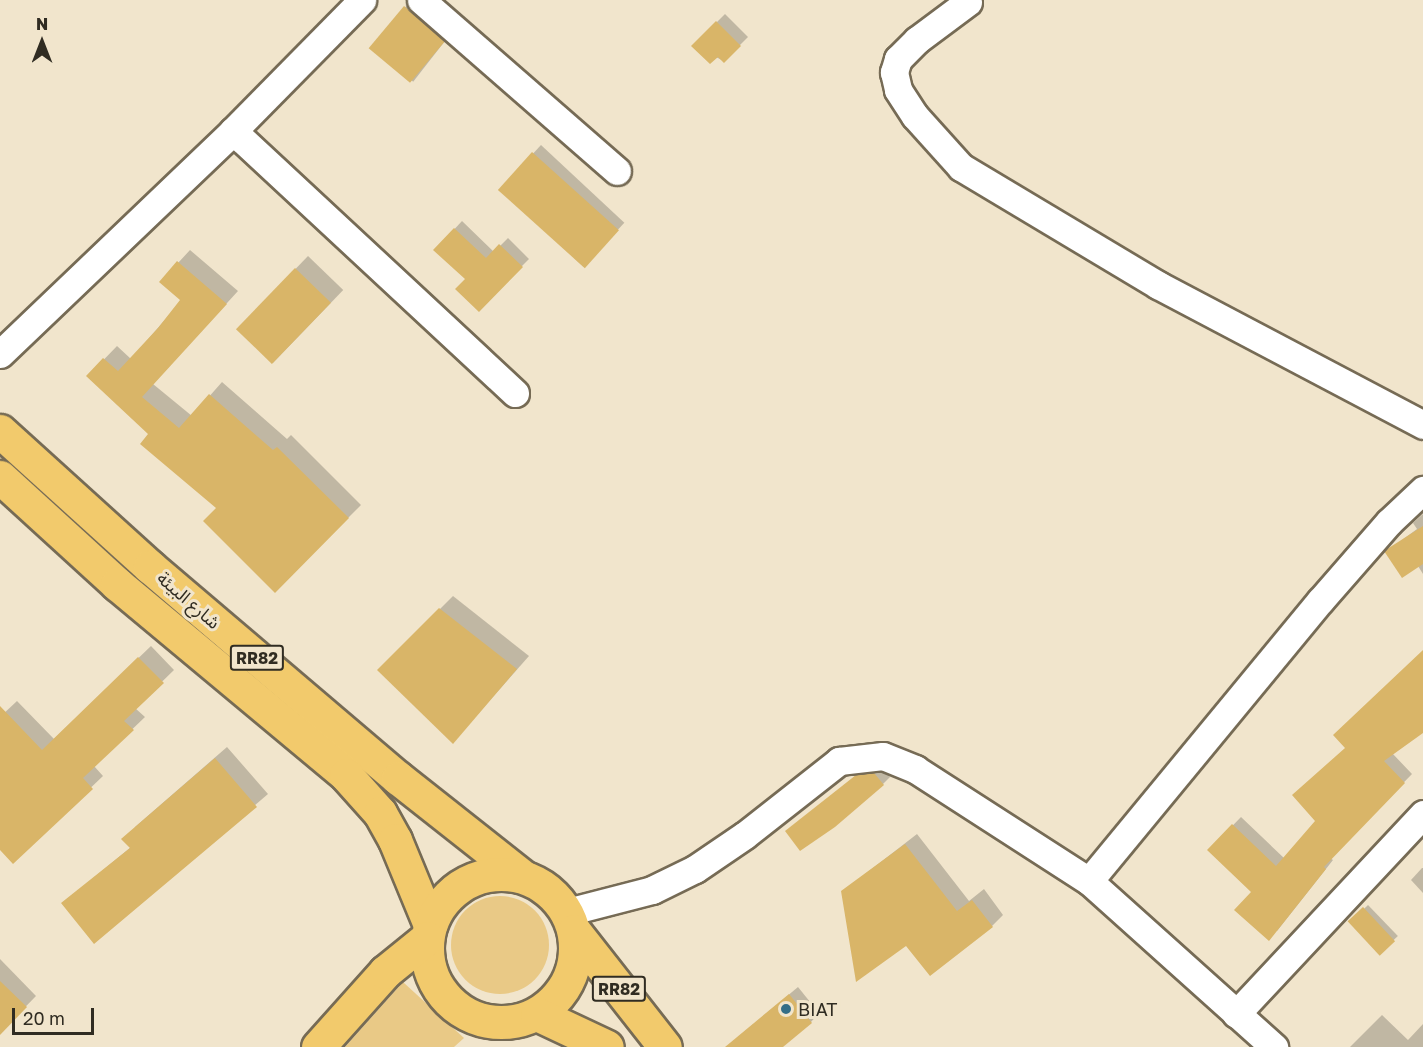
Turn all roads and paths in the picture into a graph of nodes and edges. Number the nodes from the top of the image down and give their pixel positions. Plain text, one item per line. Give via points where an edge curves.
1 (362, 0) edge
2 (422, 0) edge
3 (969, 1) edge
4 (233, 131) junction
5 (617, 171) dead end
6 (0, 354) edge
7 (515, 393) dead end
8 (1423, 425) edge
9 (0, 431) edge
10 (0, 477) edge
11 (1423, 490) edge
12 (1423, 814) edge
13 (522, 876) junction
14 (1089, 881) junction
15 (571, 921) junction
16 (428, 931) junction
17 (1236, 1014) junction
18 (526, 1017) junction
19 (318, 1047) edge
20 (483, 1047) edge
21 (607, 1047) edge
22 (665, 1047) edge
23 (1274, 1047) edge

1 - 4 street
2 - 5 street
3 - 8 street via 917,40 898,59 894,72 898,90 915,116 961,167 1158,285
4 - 6 street
4 - 7 street
9 - 13 highway, شارع البيئة / RR82 via 380,763
10 - 16 highway, شارع البيئة / RR82 via 117,584 346,775 380,813 396,840
11 - 14 street via 1389,522 1328,592
12 - 17 street
13 - 15 highway, RR82 via 540,884
13 - 16 highway, RR82 via 499,873 466,882 440,904
14 - 15 street via 915,769 883,756 860,756 839,761 695,869
14 - 17 street
15 - 18 highway, RR82 via 573,969 565,987
15 - 22 highway, RR82
16 - 18 highway, RR82 via 432,978 457,1009 475,1018
16 - 19 highway
17 - 23 street
18 - 20 highway
18 - 21 highway, RR82

